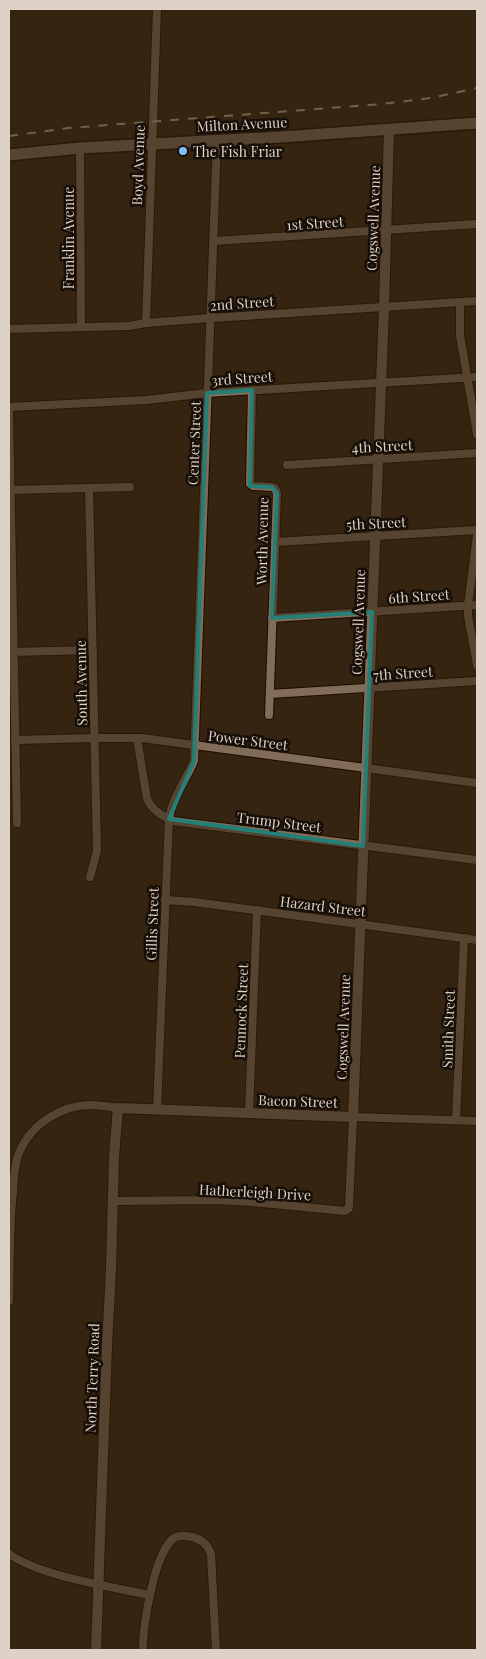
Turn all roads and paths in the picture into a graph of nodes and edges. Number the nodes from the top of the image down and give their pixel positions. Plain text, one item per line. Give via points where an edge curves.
1 (157, 9) edge
2 (477, 123) edge
3 (389, 129) junction
4 (217, 140) junction
5 (152, 144) junction
6 (80, 148) junction
7 (9, 155) edge
8 (477, 224) edge
9 (386, 231) junction
10 (214, 241) junction
11 (477, 301) edge
12 (460, 302) junction
13 (384, 307) junction
14 (211, 318) junction
15 (146, 323) junction
16 (81, 327) junction
17 (9, 329) edge
18 (477, 377) edge
19 (468, 378) junction
20 (381, 382) junction
21 (252, 390) junction
22 (208, 392) junction
23 (9, 409) edge
24 (477, 434) edge
25 (477, 452) edge
26 (378, 458) junction
27 (287, 465) dead end
28 (130, 487) dead end
29 (89, 488) junction
30 (11, 490) junction
31 (477, 530) edge
32 (477, 535) edge
33 (375, 536) junction
34 (276, 542) junction
35 (468, 605) junction
36 (477, 605) edge
37 (372, 612) junction
38 (272, 618) junction
39 (93, 650) junction
40 (11, 652) edge
41 (477, 665) edge
42 (477, 681) edge
43 (369, 688) junction
44 (270, 694) junction
45 (269, 715) dead end
46 (95, 738) junction
47 (137, 738) junction
48 (15, 740) junction
49 (194, 746) junction
50 (366, 769) junction
51 (477, 783) edge
52 (168, 819) junction
53 (17, 822) dead end
54 (363, 846) junction
55 (477, 860) edge
56 (90, 878) dead end
57 (165, 900) junction
58 (256, 910) junction
59 (361, 924) junction
60 (464, 938) junction
61 (477, 940) edge
62 (118, 1108) junction
63 (157, 1109) junction
64 (250, 1112) junction
65 (353, 1117) junction
66 (456, 1120) junction
67 (477, 1121) edge
68 (113, 1201) junction
69 (9, 1301) edge
70 (9, 1554) edge
71 (98, 1584) junction
72 (149, 1595) junction
73 (96, 1650) edge
74 (143, 1650) edge
75 (216, 1650) edge

1 - 5 street, Boyd Avenue
2 - 3 main road, Milton Avenue
3 - 4 main road, Milton Avenue
3 - 9 street, Cogswell Avenue
4 - 5 main road, Milton Avenue
4 - 10 street, Center Street
5 - 6 main road, Milton Avenue
5 - 15 street, Boyd Avenue
6 - 7 main road, Milton Avenue
6 - 16 street, Franklin Avenue
8 - 9 street, 1st Street
9 - 10 street, 1st Street
9 - 13 street, Cogswell Avenue
10 - 14 street, Center Street
11 - 12 street, 2nd Street
12 - 13 street, 2nd Street
12 - 19 street via 460,335
13 - 14 street, 2nd Street
13 - 20 street, Cogswell Avenue
14 - 15 street, 2nd Street
14 - 22 street, Center Street
15 - 16 street, 2nd Street
16 - 17 street, 2nd Street
18 - 19 street, 3rd Street
19 - 20 street, 3rd Street
19 - 24 street
20 - 21 street, 3rd Street
20 - 26 street, Cogswell Avenue
21 - 22 street, 3rd Street
21 - 34 street, Worth Avenue via 250,484 275,488
22 - 23 street, 3rd Street via 147,400
22 - 49 street, Center Street
23 - 30 street
25 - 26 street, 4th Street
26 - 27 street, 4th Street
26 - 33 street, Cogswell Avenue
28 - 29 street
29 - 30 street
29 - 39 street, South Avenue
30 - 40 street
31 - 33 street, 5th Street
32 - 35 street
33 - 34 street, 5th Street
33 - 37 street, Cogswell Avenue
34 - 38 street, Worth Avenue
35 - 36 street, 6th Street
35 - 37 street, 6th Street
35 - 41 street
37 - 38 street, 6th Street
37 - 43 street, Cogswell Avenue
38 - 44 street, Worth Avenue
39 - 40 street
39 - 46 street, South Avenue
40 - 48 street
42 - 43 street, 7th Street
43 - 44 street, 7th Street
43 - 50 street, Cogswell Avenue
44 - 45 street, Worth Avenue
46 - 47 street, Power Street
46 - 48 street, Power Street
46 - 56 street, South Avenue via 97,851
47 - 49 street, Power Street
47 - 52 street, Trump Street via 148,799 152,808
48 - 53 street
49 - 50 street, Power Street
49 - 52 street, Gillis Street via 194,761
50 - 51 street, Power Street
50 - 54 street, Cogswell Avenue
52 - 54 street, Trump Street
52 - 57 street, Gillis Street
54 - 55 street, Trump Street
54 - 59 street, Cogswell Avenue
57 - 58 street, Hazard Street
57 - 63 street, Gillis Street
58 - 59 street, Hazard Street
58 - 64 street, Pennock Street
59 - 60 street, Hazard Street
59 - 65 street, Cogswell Avenue
60 - 61 street, Hazard Street
60 - 66 street, Smith Street
62 - 63 street, Bacon Street
62 - 68 street, North Terry Road
62 - 69 street via 76,1106 36,1128 19,1151 11,1207
63 - 64 street, Bacon Street
64 - 65 street, Bacon Street
65 - 66 street, Bacon Street
65 - 68 street, Hatherleigh Drive via 349,1208 345,1211 217,1200
66 - 67 street, Bacon Street
68 - 71 street, North Terry Road
70 - 71 street via 33,1567
71 - 72 street
71 - 73 street, North Terry Road
72 - 74 street
72 - 75 street via 167,1546 173,1539 192,1537 207,1545 213,1568

